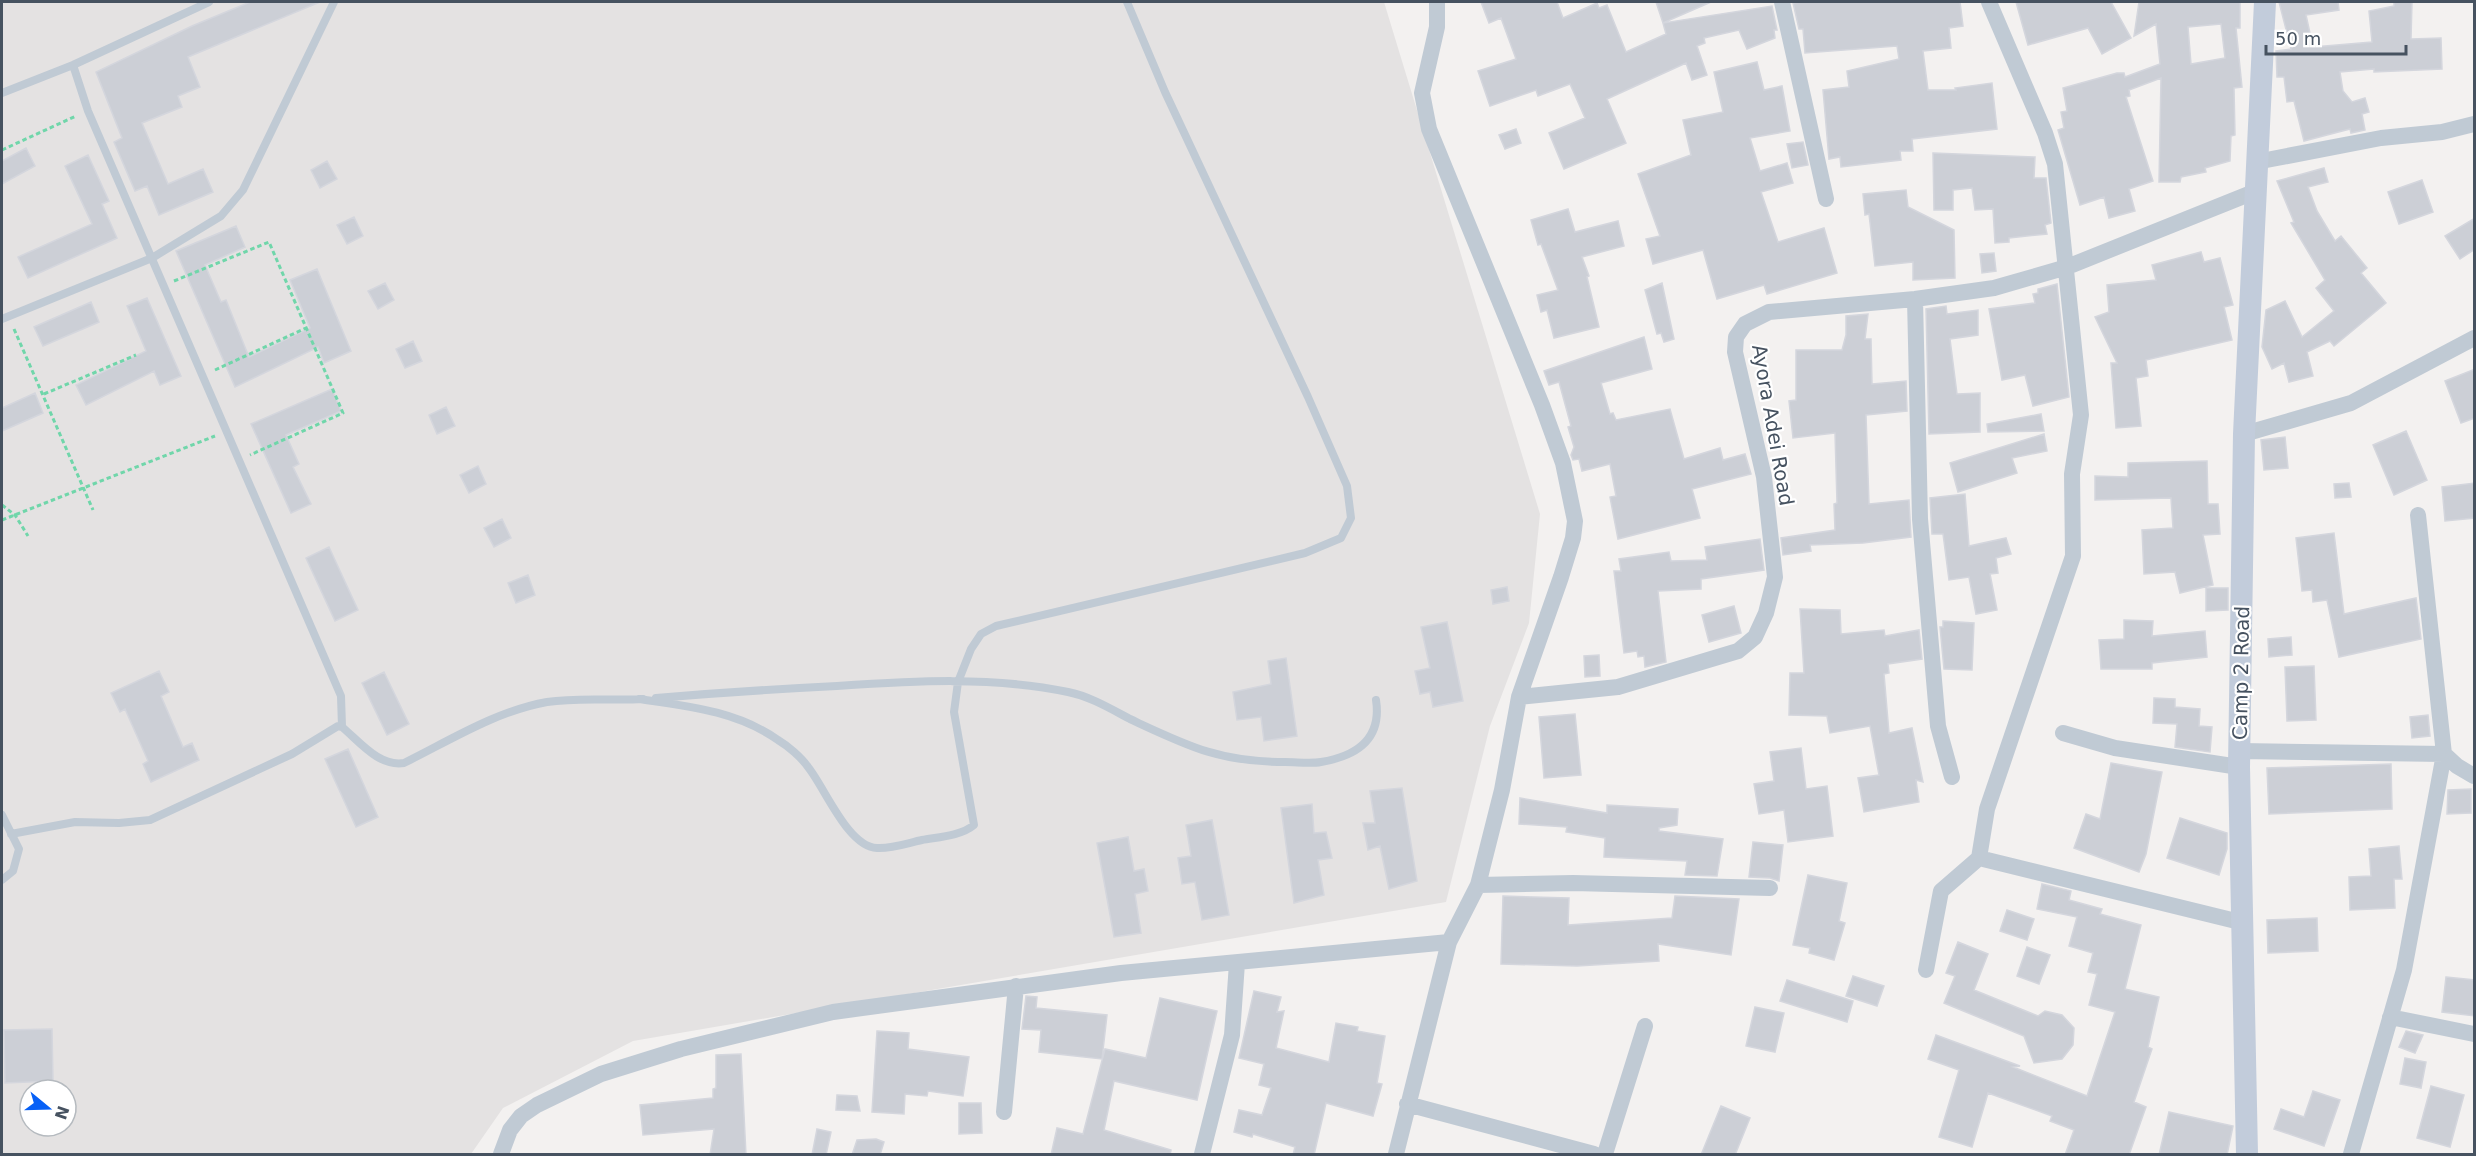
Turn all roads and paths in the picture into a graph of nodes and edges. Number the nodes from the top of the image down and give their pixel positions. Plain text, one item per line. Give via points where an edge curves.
1 (209, 2) edge
2 (334, 2) edge
3 (1127, 2) edge
4 (1437, 2) edge
5 (1782, 2) edge
6 (1989, 2) edge
7 (2265, 2) edge
8 (73, 65) junction
9 (2, 93) edge
10 (88, 111) junction
11 (2475, 124) edge
12 (2, 149) edge
13 (2256, 162) junction
14 (2254, 192) junction
15 (1826, 199) dead end
16 (152, 258) junction
17 (2067, 267) junction
18 (164, 285) junction
19 (1915, 299) junction
20 (5, 318) edge
21 (306, 328) junction
22 (2475, 338) edge
23 (136, 354) dead end
24 (203, 376) junction
25 (44, 394) junction
26 (228, 430) junction
27 (2244, 434) junction
28 (240, 460) junction
29 (84, 487) junction
30 (2, 505) edge
31 (93, 510) dead end
32 (15, 515) junction
33 (2418, 515) dead end
34 (2, 520) edge
35 (28, 536) dead end
36 (958, 682) junction
37 (1519, 697) junction
38 (639, 699) junction
39 (1376, 700) dead end
40 (342, 727) junction
41 (2063, 733) dead end
42 (2445, 754) junction
43 (2240, 759) junction
44 (2475, 776) edge
45 (1952, 777) dead end
46 (2, 815) edge
47 (11, 834) junction
48 (1979, 858) junction
49 (2, 880) edge
50 (1478, 885) junction
51 (1770, 888) dead end
52 (2244, 922) junction
53 (1449, 942) junction
54 (1237, 963) junction
55 (1926, 970) dead end
56 (1016, 986) junction
57 (2390, 1017) junction
58 (1646, 1026) dead end
59 (2475, 1034) edge
60 (1407, 1104) junction
61 (1004, 1112) dead end
62 (501, 1155) edge
63 (1202, 1155) edge
64 (1395, 1155) edge
65 (1594, 1155) edge
66 (1605, 1155) edge
67 (2247, 1155) edge
68 (2351, 1155) edge

1 - 8 lane
2 - 16 lane via 243,190 221,216
3 - 36 lane via 1347,486 1351,518 1341,538 1305,553 996,626 981,634
4 - 37 street via 1437,27 1422,93 1429,129 1542,405 1574,508 1573,538
5 - 15 street
6 - 17 street via 2052,152
7 - 13 street, Camp 2 Road
8 - 9 lane
8 - 10 lane
10 - 12 path
10 - 16 lane
11 - 13 street
13 - 14 street, Camp 2 Road
14 - 17 street, Ayora Adei Road
14 - 27 street, Camp 2 Road
16 - 18 lane
16 - 20 lane
17 - 19 street, Ayora Adei Road via 1994,288
17 - 48 street via 2082,415 2072,474 2073,556 1987,810
18 - 21 path via 269,242
18 - 24 lane
19 - 37 street, Ayora Adei Road via 1769,312 1745,324 1736,337 1735,352 1764,477 1775,578 1755,637 1738,651 1618,687
19 - 45 street via 1920,519 1938,726
20 - 25 path
21 - 24 path
21 - 28 path via 343,413
22 - 27 street via 2351,403
23 - 25 path
24 - 26 lane
25 - 29 path
26 - 28 lane
26 - 29 path
27 - 43 street, Camp 2 Road
28 - 40 lane via 341,696
29 - 31 path
29 - 32 path
30 - 32 path
32 - 34 path
32 - 35 path
33 - 42 street
36 - 38 lane via 878,683
36 - 38 lane via 954,712 974,825 944,836 876,848 854,837 807,765 779,740 728,715
36 - 39 lane via 1071,692 1184,745 1251,762 1320,763 1352,754 1375,728
37 - 50 street via 1502,790
38 - 40 lane via 580,699 524,708 404,763 383,761
40 - 47 lane via 150,820 75,822
41 - 43 street via 2115,748
42 - 43 street
42 - 44 street
42 - 57 street via 2410,943
43 - 52 street, Camp 2 Road
46 - 47 lane
47 - 49 lane via 19,849 17,862
48 - 52 street
48 - 55 street via 1941,891
50 - 51 street via 1573,882
50 - 53 street
52 - 67 street, Camp 2 Road
53 - 54 street
53 - 60 street
54 - 56 street
54 - 63 street via 1232,1035
56 - 61 street
56 - 62 street via 833,1012 681,1049 600,1074 521,1116 510,1130
57 - 59 street
57 - 68 street
58 - 66 street
60 - 64 street
60 - 65 street

